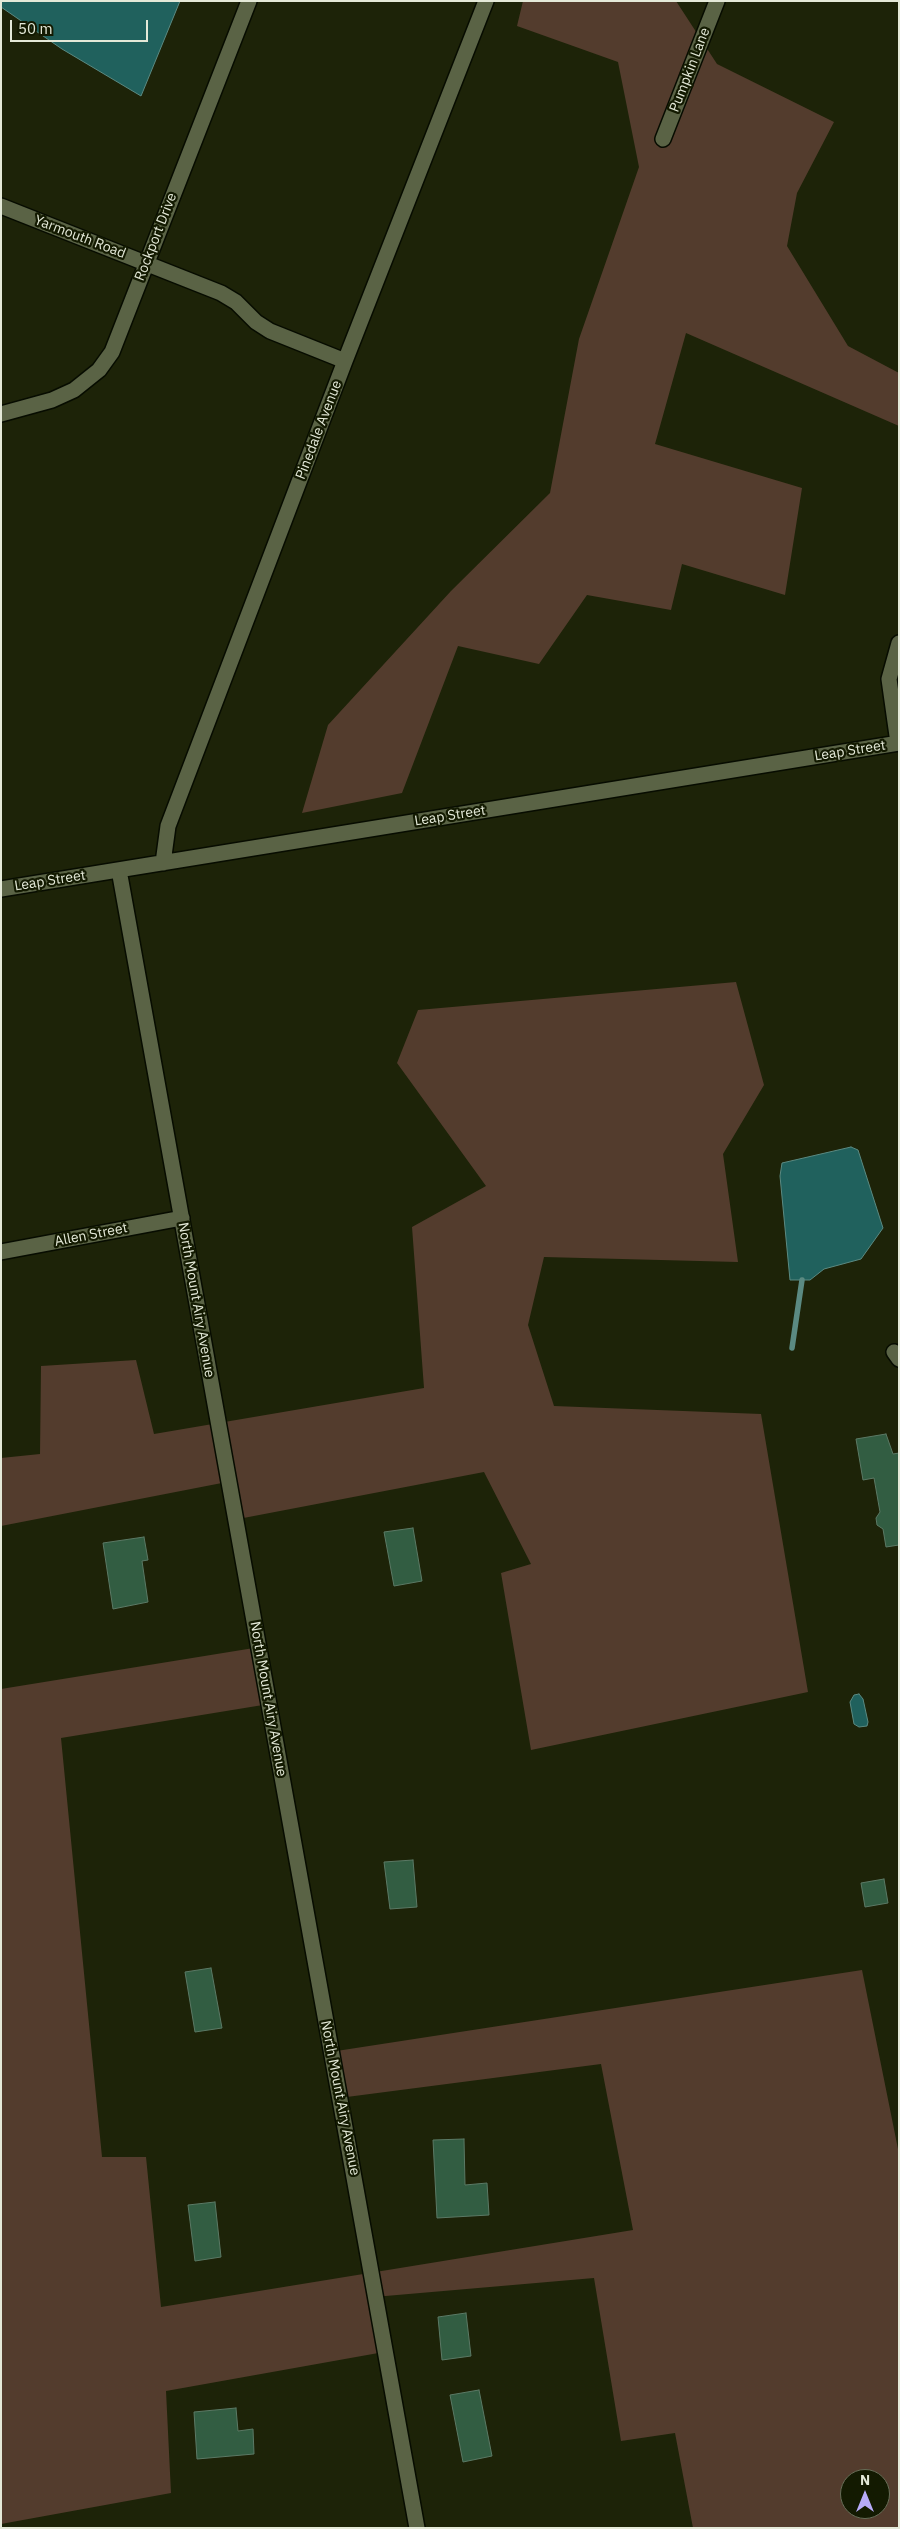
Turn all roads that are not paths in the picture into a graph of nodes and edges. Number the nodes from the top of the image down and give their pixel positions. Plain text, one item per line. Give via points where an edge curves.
1 (249, 1) edge
2 (486, 1) edge
3 (717, 1) edge
4 (663, 139) dead end
5 (1, 206) edge
6 (146, 263) junction
7 (345, 361) junction
8 (1, 414) edge
9 (899, 643) edge
10 (898, 743) edge
11 (163, 863) junction
12 (119, 870) junction
13 (1, 889) edge
14 (182, 1218) junction
15 (1, 1252) edge
16 (417, 2528) edge

1 - 6 street, Rockport Drive
2 - 7 street, Pinedale Avenue
3 - 4 street, Pumpkin Lane
5 - 6 street, Yarmouth Road
6 - 7 street, Yarmouth Road via 229,297 270,331
6 - 8 street, Rockport Drive via 112,352 99,370 62,396
7 - 11 street, Pinedale Avenue via 168,826
9 - 10 street via 889,680
10 - 11 street, Leap Street
11 - 12 street, Leap Street
12 - 13 street, Leap Street
12 - 14 street, North Mount Airy Avenue
14 - 15 street, Allen Street
14 - 16 street, North Mount Airy Avenue

